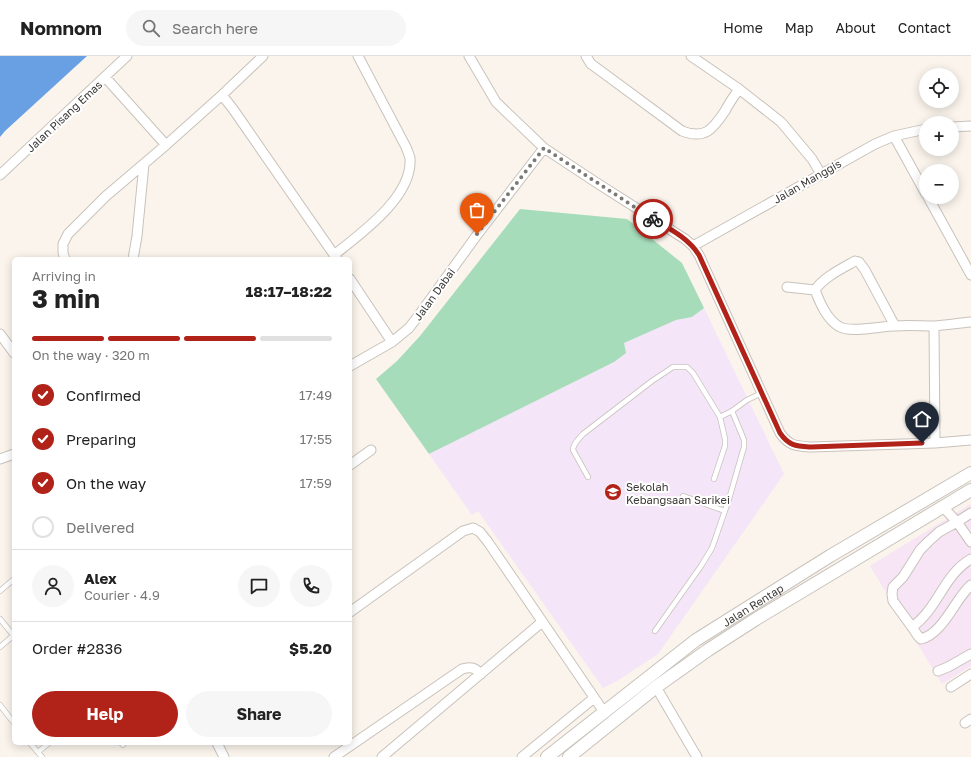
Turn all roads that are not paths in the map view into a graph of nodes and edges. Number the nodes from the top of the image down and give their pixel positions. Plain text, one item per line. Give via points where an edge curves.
1 (127, 56) edge
2 (263, 56) edge
3 (358, 56) edge
4 (469, 56) edge
5 (586, 56) edge
6 (691, 56) edge
7 (701, 59) edge
8 (105, 77) junction
9 (739, 89) junction
10 (222, 95) junction
11 (971, 126) edge
12 (959, 127) edge
13 (919, 131) edge
14 (894, 136) junction
15 (166, 145) junction
16 (544, 148) junction
17 (144, 164) junction
18 (821, 174) junction
19 (0, 175) edge
20 (919, 181) edge
21 (932, 204) edge
22 (693, 246) junction
23 (64, 257) edge
24 (133, 257) edge
25 (335, 257) edge
26 (971, 275) edge
27 (352, 282) edge
28 (787, 287) dead end
29 (815, 290) junction
30 (971, 322) edge
31 (895, 326) junction
32 (934, 326) junction
33 (0, 334) edge
34 (392, 342) junction
35 (12, 350) edge
36 (352, 365) edge
37 (762, 393) junction
38 (732, 411) junction
39 (720, 417) junction
40 (971, 440) edge
41 (935, 443) junction
42 (371, 450) dead end
43 (12, 455) edge
44 (0, 459) edge
45 (352, 464) edge
46 (971, 473) edge
47 (588, 477) dead end
48 (714, 478) dead end
49 (971, 490) edge
50 (683, 496) dead end
51 (942, 506) junction
52 (725, 511) junction
53 (971, 512) edge
54 (957, 522) junction
55 (971, 542) edge
56 (971, 559) edge
57 (12, 581) edge
58 (971, 585) edge
59 (0, 591) edge
60 (352, 611) edge
61 (0, 619) edge
62 (542, 622) junction
63 (912, 627) junction
64 (655, 632) dead end
65 (12, 634) edge
66 (12, 638) edge
67 (0, 647) edge
68 (971, 654) edge
69 (938, 670) dead end
70 (481, 674) junction
71 (971, 674) edge
72 (656, 687) junction
73 (951, 687) dead end
74 (594, 698) junction
75 (0, 705) edge
76 (604, 712) junction
77 (12, 720) edge
78 (32, 745) edge
79 (47, 745) edge
80 (218, 745) edge
81 (351, 745) edge
82 (352, 745) edge
83 (38, 752) junction
84 (693, 756) edge
85 (42, 757) edge
86 (224, 757) edge
87 (334, 757) edge
88 (382, 757) edge
89 (522, 757) edge
90 (547, 757) edge
91 (569, 757) edge

1 - 8 street, Jalan Pisang Emas
2 - 10 street
3 - 25 street via 406,147 410,158 409,172 392,203
4 - 16 street via 496,102
5 - 9 street via 591,64 682,131 690,134 702,134 716,125
6 - 7 street
7 - 9 street
8 - 15 street
8 - 19 street, Jalan Pisang Emas
9 - 18 street via 781,122 812,159
10 - 15 street
10 - 25 street
11 - 12 street
13 - 14 street, Jalan Manggis
14 - 18 street, Jalan Manggis
14 - 20 street
15 - 17 street
16 - 22 street
16 - 34 street, Jalan Dabai via 477,234 419,315
17 - 23 street via 106,196 68,234 63,244
17 - 24 street
18 - 22 street, Jalan Manggis
21 - 26 street
22 - 37 street
27 - 34 street
28 - 29 street
29 - 31 street via 826,314 840,327 857,329
29 - 31 street via 828,277 855,261 859,262
30 - 32 street
31 - 32 street
32 - 41 street
33 - 35 street
34 - 36 street, Jalan Dabai
37 - 38 lane
37 - 41 street via 780,433 790,444 811,447
38 - 39 lane
38 - 52 lane via 744,440 744,447
39 - 47 lane via 693,373 687,367 673,367 583,434 575,443 573,450
39 - 48 lane via 725,446
40 - 41 street
42 - 45 street
43 - 44 street
46 - 76 main road, Jalan Rentap via 830,556 696,640
49 - 51 main road, Jalan Rentap
50 - 52 lane
51 - 54 street
51 - 72 main road, Jalan Rentap via 756,619
52 - 64 lane via 712,548
53 - 54 street
54 - 55 street
54 - 63 street via 939,532 920,550 903,577 893,587 893,601
56 - 63 street via 951,577 931,609
57 - 59 lane
58 - 63 street via 940,626 930,635 921,639
60 - 62 street via 463,531 473,528 488,542
61 - 65 lane
62 - 70 street
62 - 74 street
66 - 67 lane
68 - 69 street via 948,668
70 - 82 street via 473,668 462,669
70 - 88 street
71 - 73 street
72 - 84 street via 689,742
72 - 91 main road, Jalan Rentap
74 - 76 street
74 - 89 street
75 - 77 lane
76 - 90 main road, Jalan Rentap
78 - 83 lane
79 - 83 lane
80 - 86 street
81 - 87 street
83 - 85 lane

